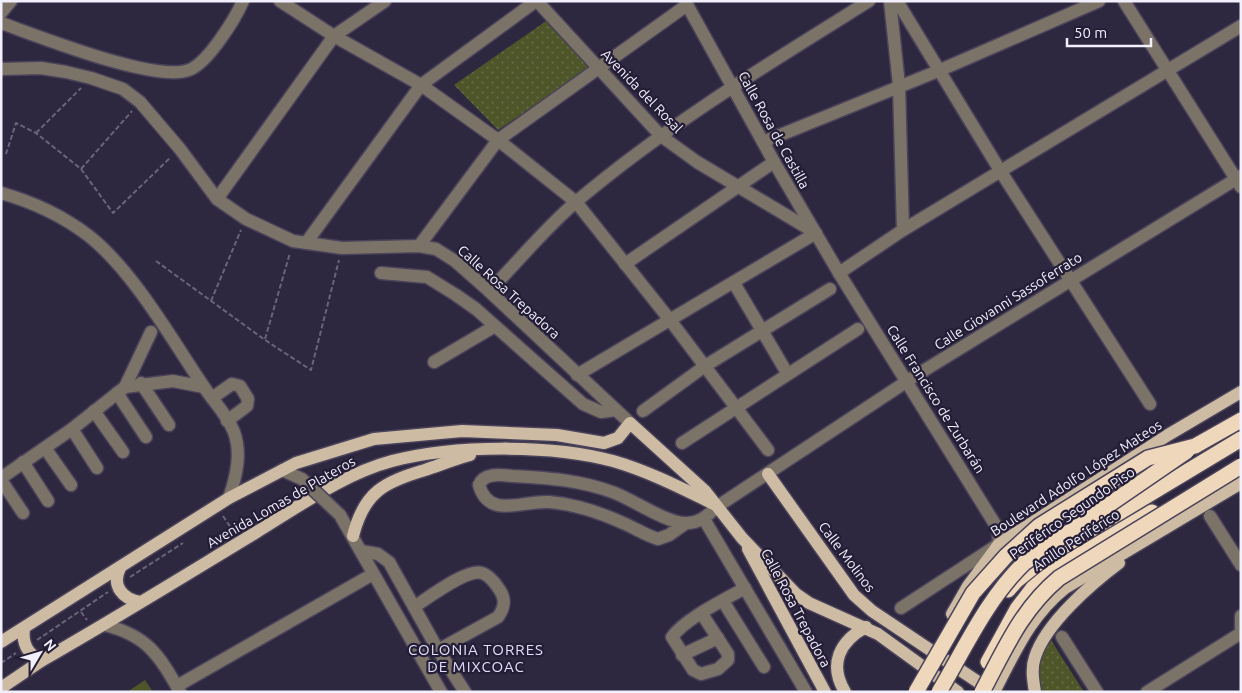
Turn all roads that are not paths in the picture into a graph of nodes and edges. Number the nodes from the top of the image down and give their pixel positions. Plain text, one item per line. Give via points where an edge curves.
1 (11, 1) edge
2 (243, 1) edge
3 (280, 1) edge
4 (386, 1) edge
5 (536, 1) edge
6 (869, 1) edge
7 (890, 1) edge
8 (897, 1) edge
9 (1099, 1) edge
10 (1124, 1) edge
11 (686, 3) edge
12 (1, 13) edge
13 (1, 23) edge
14 (1241, 26) edge
15 (334, 36) junction
16 (113, 62) junction
17 (1, 69) edge
18 (600, 69) junction
19 (938, 71) junction
20 (1168, 71) junction
21 (104, 83) junction
22 (421, 85) junction
23 (899, 85) junction
24 (732, 86) junction
25 (661, 136) junction
26 (498, 140) junction
27 (763, 142) junction
28 (774, 162) junction
29 (1001, 172) junction
30 (1239, 181) edge
31 (739, 186) junction
32 (1, 193) edge
33 (217, 199) junction
34 (576, 202) junction
35 (903, 230) junction
36 (816, 233) junction
37 (300, 242) junction
38 (419, 246) junction
39 (625, 264) junction
40 (381, 273) dead end
41 (839, 273) junction
42 (1071, 280) junction
43 (734, 283) junction
44 (830, 289) dead end
45 (489, 291) junction
46 (670, 320) junction
47 (495, 326) junction
48 (858, 329) dead end
49 (762, 330) junction
50 (151, 332) dead end
51 (434, 362) dead end
52 (704, 366) junction
53 (787, 373) junction
54 (577, 375) junction
55 (907, 381) junction
56 (141, 384) junction
57 (204, 387) junction
58 (121, 390) junction
59 (1241, 392) edge
60 (212, 398) junction
61 (1150, 404) dead end
62 (736, 407) junction
63 (616, 410) junction
64 (94, 411) junction
65 (643, 411) dead end
66 (1241, 420) edge
67 (228, 421) junction
68 (630, 422) junction
69 (169, 424) dead end
70 (72, 429) junction
71 (146, 438) dead end
72 (1241, 439) edge
73 (682, 443) dead end
74 (1195, 446) junction
75 (45, 448) junction
76 (485, 450) junction
77 (768, 450) dead end
78 (123, 452) dead end
79 (1241, 459) edge
80 (23, 462) junction
81 (1241, 466) edge
82 (97, 468) dead end
83 (282, 470) junction
84 (768, 474) junction
85 (1, 479) edge
86 (1241, 483) edge
87 (71, 485) dead end
88 (229, 498) junction
89 (48, 501) dead end
90 (718, 506) junction
91 (23, 513) dead end
92 (1210, 516) dead end
93 (704, 518) junction
94 (686, 524) junction
95 (1162, 529) junction
96 (353, 536) junction
97 (742, 538) junction
98 (999, 544) junction
99 (361, 551) junction
100 (1241, 565) edge
101 (120, 568) junction
102 (373, 574) junction
103 (745, 588) junction
104 (723, 601) junction
105 (140, 602) junction
106 (414, 607) junction
107 (901, 608) dead end
108 (702, 614) junction
109 (1241, 616) edge
110 (104, 625) junction
111 (866, 627) junction
112 (24, 628) junction
113 (1241, 628) edge
114 (1241, 633) edge
115 (1062, 637) dead end
116 (718, 638) junction
117 (938, 640) dead end
118 (1, 642) edge
119 (438, 650) junction
120 (682, 655) junction
121 (41, 661) junction
122 (764, 667) dead end
123 (1, 688) edge
124 (179, 689) edge
125 (441, 692) edge
126 (465, 692) edge
127 (806, 692) edge
128 (825, 692) edge
129 (845, 692) edge
130 (916, 692) edge
131 (939, 692) edge
132 (947, 692) edge
133 (958, 692) edge
134 (973, 692) edge
135 (982, 692) edge
136 (994, 692) edge
137 (1034, 692) edge
138 (1097, 692) edge
139 (1147, 692) edge

1 - 12 street
2 - 16 street via 210,52 190,70 178,72
3 - 15 street
4 - 15 street
5 - 18 street, Avenida del Rosal
5 - 22 street
6 - 24 street
7 - 23 street
8 - 19 street
9 - 19 street
10 - 20 street
11 - 18 street
11 - 24 street, Calle Rosa de Castilla
13 - 16 street
14 - 20 street
15 - 22 street
15 - 33 street
16 - 21 street
17 - 21 street, Calle Rosa Trepadora via 41,68
18 - 25 street, Avenida del Rosal
18 - 26 street
19 - 23 street
19 - 29 street
20 - 29 street
20 - 30 street
21 - 33 street, Calle Rosa Trepadora via 123,89 140,102
22 - 26 street
22 - 37 street
23 - 27 street
23 - 35 street
24 - 25 street
24 - 27 street, Calle Rosa de Castilla
25 - 31 street, Avenida del Rosal
25 - 34 street
26 - 34 street
26 - 38 street
27 - 28 street, Calle Rosa de Castilla
28 - 31 street
28 - 36 street, Calle Rosa de Castilla
29 - 35 street
29 - 42 street
30 - 42 street, Calle Giovanni Sassoferrato
31 - 36 street, Avenida del Rosal
31 - 39 street
32 - 57 street via 52,212 92,238 132,283
33 - 37 street, Calle Rosa Trepadora via 246,219
34 - 39 street
34 - 45 street
35 - 41 street
36 - 41 street, Calle Rosa de Castilla
36 - 43 street
37 - 38 street, Calle Rosa Trepadora via 342,248
38 - 45 street, Calle Rosa Trepadora via 436,249 455,261
39 - 46 street
40 - 47 street via 427,277 476,308
41 - 55 street, Calle Francisco de Zurbarán
42 - 55 street, Calle Giovanni Sassoferrato
42 - 61 street
43 - 46 street
43 - 49 street
44 - 49 street
45 - 54 street, Calle Rosa Trepadora
46 - 52 street
46 - 54 street
47 - 51 street
47 - 63 street via 583,404 601,412
48 - 53 street
49 - 52 street
49 - 53 street
50 - 58 street
52 - 62 street
52 - 65 street
53 - 62 street
54 - 63 street, Calle Rosa Trepadora
55 - 84 street, Calle Giovanni Sassoferrato
55 - 98 street, Calle Francisco de Zurbarán via 995,521
56 - 57 street via 173,380
56 - 58 street
56 - 69 street
57 - 60 street
58 - 64 street
58 - 71 street
59 - 98 main road, Boulevard Adolfo López Mateos
60 - 67 street
60 - 67 street via 232,384 240,386 247,396 247,406
62 - 73 street
62 - 77 street
63 - 68 street, Calle Rosa Trepadora
64 - 70 street
64 - 78 street
66 - 74 highway, Periférico Segundo Piso
67 - 88 street via 234,432 238,462
68 - 83 main road, Avenida Lomas de Plateros via 618,438 604,443 557,434 462,431 374,439
68 - 90 main road, Calle Rosa Trepadora via 694,479
70 - 75 street
70 - 82 street
72 - 132 highway, Anillo Periférico via 1047,556 1016,581 994,608
74 - 130 highway, bridge via 1148,458 1039,526 973,593
74 - 131 highway, Periférico Segundo Piso, bridge via 1024,563 990,605
75 - 80 street
75 - 87 street
76 - 90 main road, Avenida Lomas de Plateros via 530,449 588,455 640,471
76 - 96 main road via 400,477 380,487 365,503
76 - 105 main road, Avenida Lomas de Plateros via 444,451 392,461 367,470 324,492
79 - 134 highway, Anillo Periférico via 1033,588
80 - 85 street
80 - 89 street
81 - 135 highway, bridge via 1060,578 1040,595 1022,619
83 - 88 main road, Avenida Lomas de Plateros
83 - 96 street, bridge via 302,479 340,515
84 - 90 street, Calle Giovanni Sassoferrato
84 - 136 main road, Calle Molinos via 854,596
85 - 91 street
86 - 95 main road
88 - 101 main road, Avenida Lomas de Plateros
90 - 93 street, Calle Giovanni Sassoferrato
90 - 97 main road
92 - 100 street
93 - 94 street
93 - 103 street
94 - 94 street via 614,493 568,479 498,475 486,477 479,485 486,499 495,506 549,502 601,514 658,539
95 - 136 main road via 1046,603 1030,624
95 - 137 main road via 1112,568 1058,620 1034,658
96 - 99 street
97 - 111 main road via 808,603
97 - 128 main road, Calle Rosa Trepadora
98 - 107 street
98 - 117 main road, Boulevard Adolfo López Mateos via 968,586
99 - 102 street
99 - 106 street via 378,554 389,562
101 - 105 main road via 116,577 125,597
101 - 112 main road, Avenida Lomas de Plateros
102 - 124 street
102 - 125 street
103 - 104 street
103 - 127 street
104 - 108 street
104 - 122 street
105 - 110 main road, Avenida Lomas de Plateros
106 - 119 street
106 - 119 street via 471,573 482,573 492,579 504,598 504,608 498,617
108 - 116 street
108 - 120 street via 672,637
109 - 113 street
110 - 121 main road, Avenida Lomas de Plateros
110 - 124 street via 120,628 142,639 157,654
111 - 129 main road via 852,635 838,657 838,674
111 - 133 main road
112 - 118 main road, Avenida Lomas de Plateros
112 - 121 main road via 23,642 31,656
114 - 139 street
115 - 138 street
116 - 120 street
116 - 120 street via 728,660 718,669 700,674
119 - 126 street
121 - 123 main road, Avenida Lomas de Plateros

